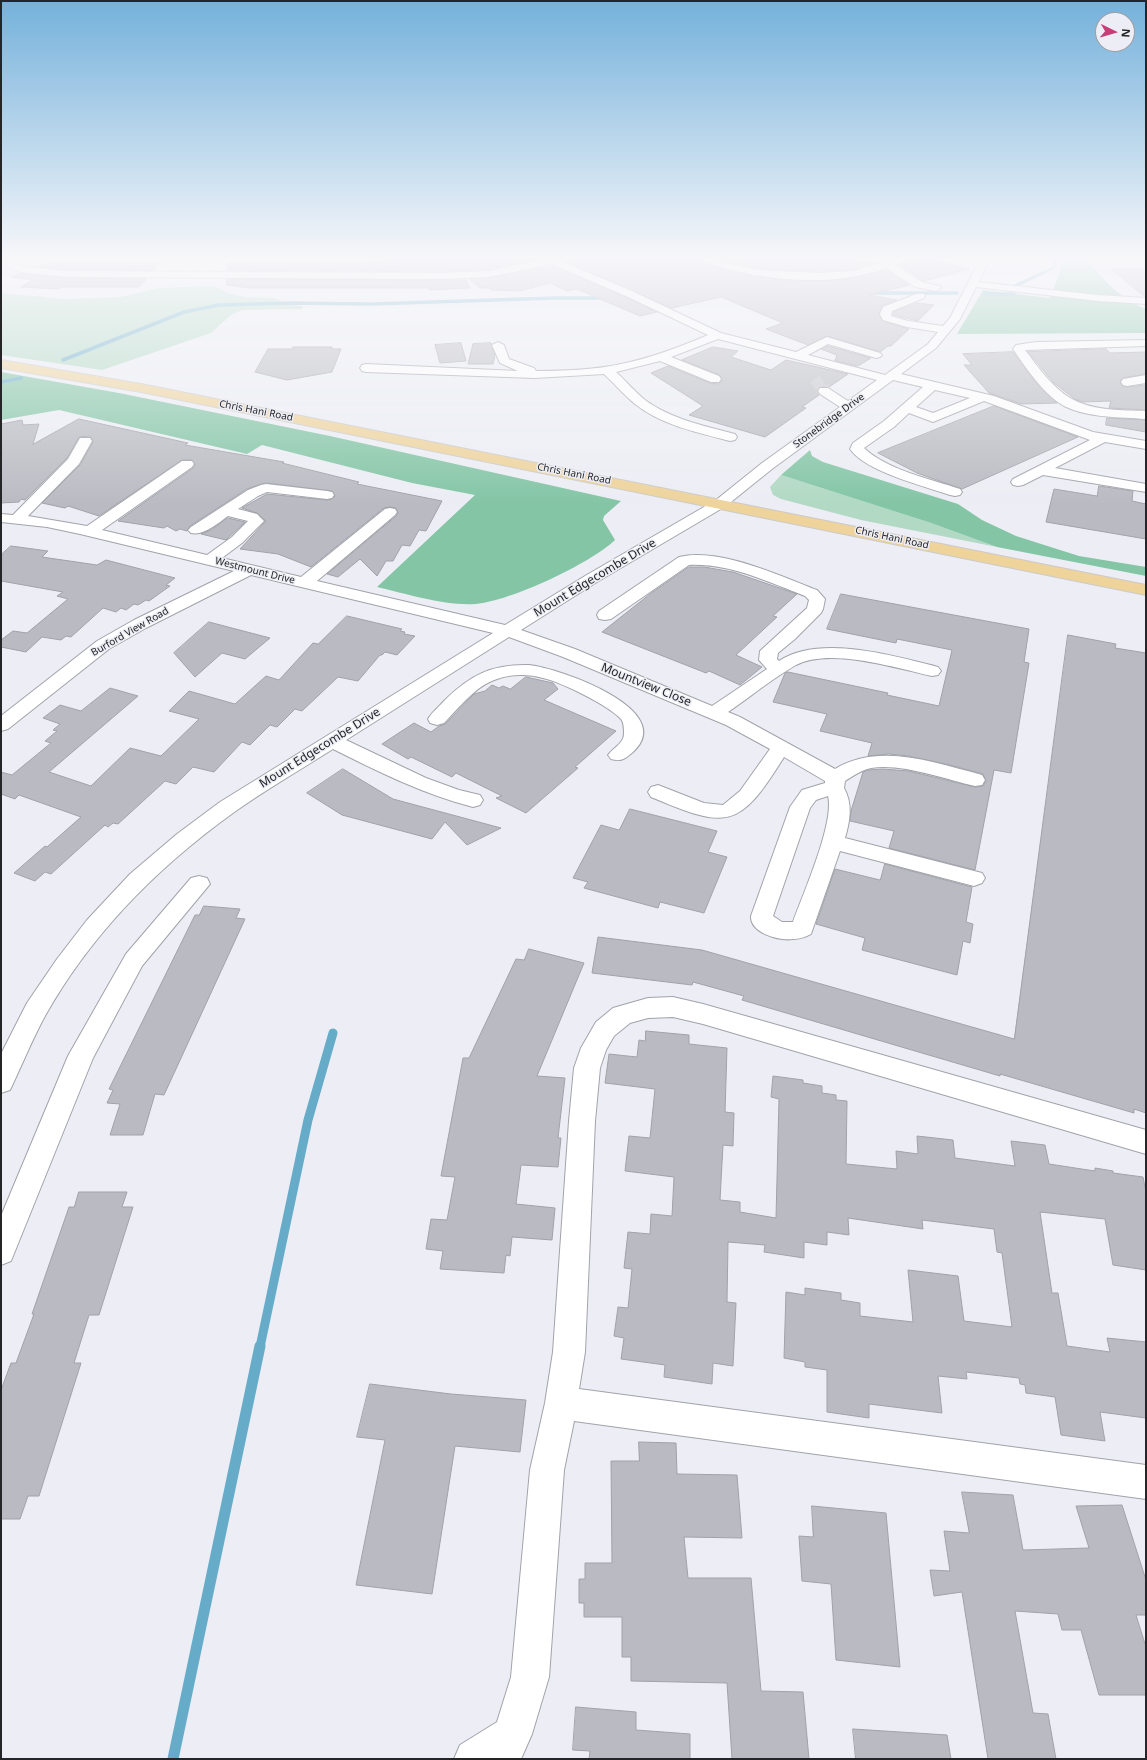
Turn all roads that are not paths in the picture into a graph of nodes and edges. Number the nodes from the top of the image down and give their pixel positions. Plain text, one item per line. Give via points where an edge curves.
1 (703, 341) edge
2 (740, 341) edge
3 (825, 341) edge
4 (831, 341) edge
5 (936, 341) edge
6 (1146, 343) edge
7 (498, 345) dead end
8 (876, 354) dead end
9 (797, 356) junction
10 (660, 357) junction
11 (1, 364) edge
12 (828, 364) junction
13 (366, 368) dead end
14 (607, 370) junction
15 (815, 371) dead end
16 (534, 375) junction
17 (890, 378) junction
18 (715, 379) dead end
19 (1146, 379) edge
20 (1127, 382) dead end
21 (933, 385) junction
22 (824, 391) tunnel mouth
23 (983, 397) junction
24 (849, 406) junction
25 (908, 408) junction
26 (1146, 415) edge
27 (730, 437) dead end
28 (1104, 438) junction
29 (85, 441) dead end
30 (1146, 445) edge
31 (1082, 449) junction
32 (1104, 452) dead end
33 (1058, 461) junction
34 (187, 464) dead end
35 (1041, 470) junction
36 (1018, 482) dead end
37 (1145, 488) edge
38 (955, 492) dead end
39 (327, 495) dead end
40 (721, 503) junction
41 (227, 511) junction
42 (390, 512) dead end
43 (9, 518) edge
44 (196, 530) dead end
45 (90, 531) junction
46 (210, 560) junction
47 (250, 570) junction
48 (304, 583) junction
49 (1146, 590) edge
50 (605, 615) dead end
51 (508, 631) junction
52 (451, 666) junction
53 (778, 670) junction
54 (932, 671) dead end
55 (477, 681) junction
56 (714, 713) junction
57 (437, 719) dead end
58 (1, 725) edge
59 (332, 741) junction
60 (781, 747) junction
61 (618, 755) dead end
62 (975, 780) dead end
63 (835, 783) junction
64 (658, 792) dead end
65 (474, 800) dead end
66 (832, 842) junction
67 (974, 878) dead end
68 (200, 884) dead end
69 (1, 1082) edge
70 (1146, 1142) edge
71 (1, 1251) edge
72 (561, 1403) junction
73 (1146, 1482) edge
74 (506, 1747) edge
75 (474, 1759) edge

1 - 10 street
2 - 9 street
3 - 9 street
4 - 8 street
5 - 17 street, Stonebridge Drive
6 - 26 street via 1036,345 1020,347 1018,350 1054,392 1070,404 1099,411
7 - 16 street via 504,361
9 - 12 street
10 - 14 street
10 - 18 street
11 - 40 main road, Chris Hani Road via 141,388
12 - 15 street
12 - 17 street
13 - 16 street
14 - 16 street
14 - 27 street via 641,403 695,427
17 - 21 street
17 - 24 street, Stonebridge Drive
19 - 20 street
21 - 23 street
21 - 25 street
22 - 24 street
23 - 25 street via 933,418
23 - 28 street via 1090,436
24 - 40 street, Stonebridge Drive
25 - 38 street via 857,449 884,466
28 - 30 street
28 - 31 street
29 - 43 street via 74,461
31 - 32 street
31 - 33 street
33 - 35 street
33 - 37 street
34 - 45 street
35 - 36 street
35 - 37 street via 1087,484
39 - 41 street via 266,488 253,493
40 - 49 main road, Chris Hani Road
40 - 51 street, Mount Edgecombe Drive via 597,575
41 - 44 street
41 - 46 street via 252,517 257,521
42 - 48 street
43 - 45 street, Westmount Drive
45 - 46 street, Westmount Drive
46 - 47 street, Westmount Drive
47 - 48 street, Westmount Drive
47 - 58 street, Burford View Road via 103,645
48 - 51 street, Westmount Drive
50 - 53 street via 685,560 698,558 724,562 811,593 817,599 815,609 769,651 768,660
51 - 52 street, Mount Edgecombe Drive
51 - 56 street, Mountview Close via 569,653
52 - 55 street
52 - 59 street, Mount Edgecombe Drive
53 - 54 street via 791,661 812,655 835,653 866,656
53 - 56 street
55 - 57 street
55 - 61 street via 506,671 544,672 606,700 630,717 634,729 633,740
56 - 60 street, Mountview Close
59 - 65 street via 429,788
59 - 69 street, Mount Edgecombe Drive via 227,807 184,839 138,879 95,926 65,965 36,1010
60 - 63 street, Mountview Close
60 - 64 street via 740,804 729,811 705,810
62 - 63 street via 895,762 874,761 854,766
63 - 66 street via 840,808 838,826
63 - 66 street via 809,794 800,807 770,887 762,921 767,925 789,931 803,928
66 - 67 street
68 - 71 street via 134,960 81,1056
70 - 72 street via 703,1014 673,1007 648,1008 622,1015 605,1029 594,1048 587,1068 569,1352
72 - 73 street
72 - 74 street via 547,1470 530,1676
74 - 75 street

